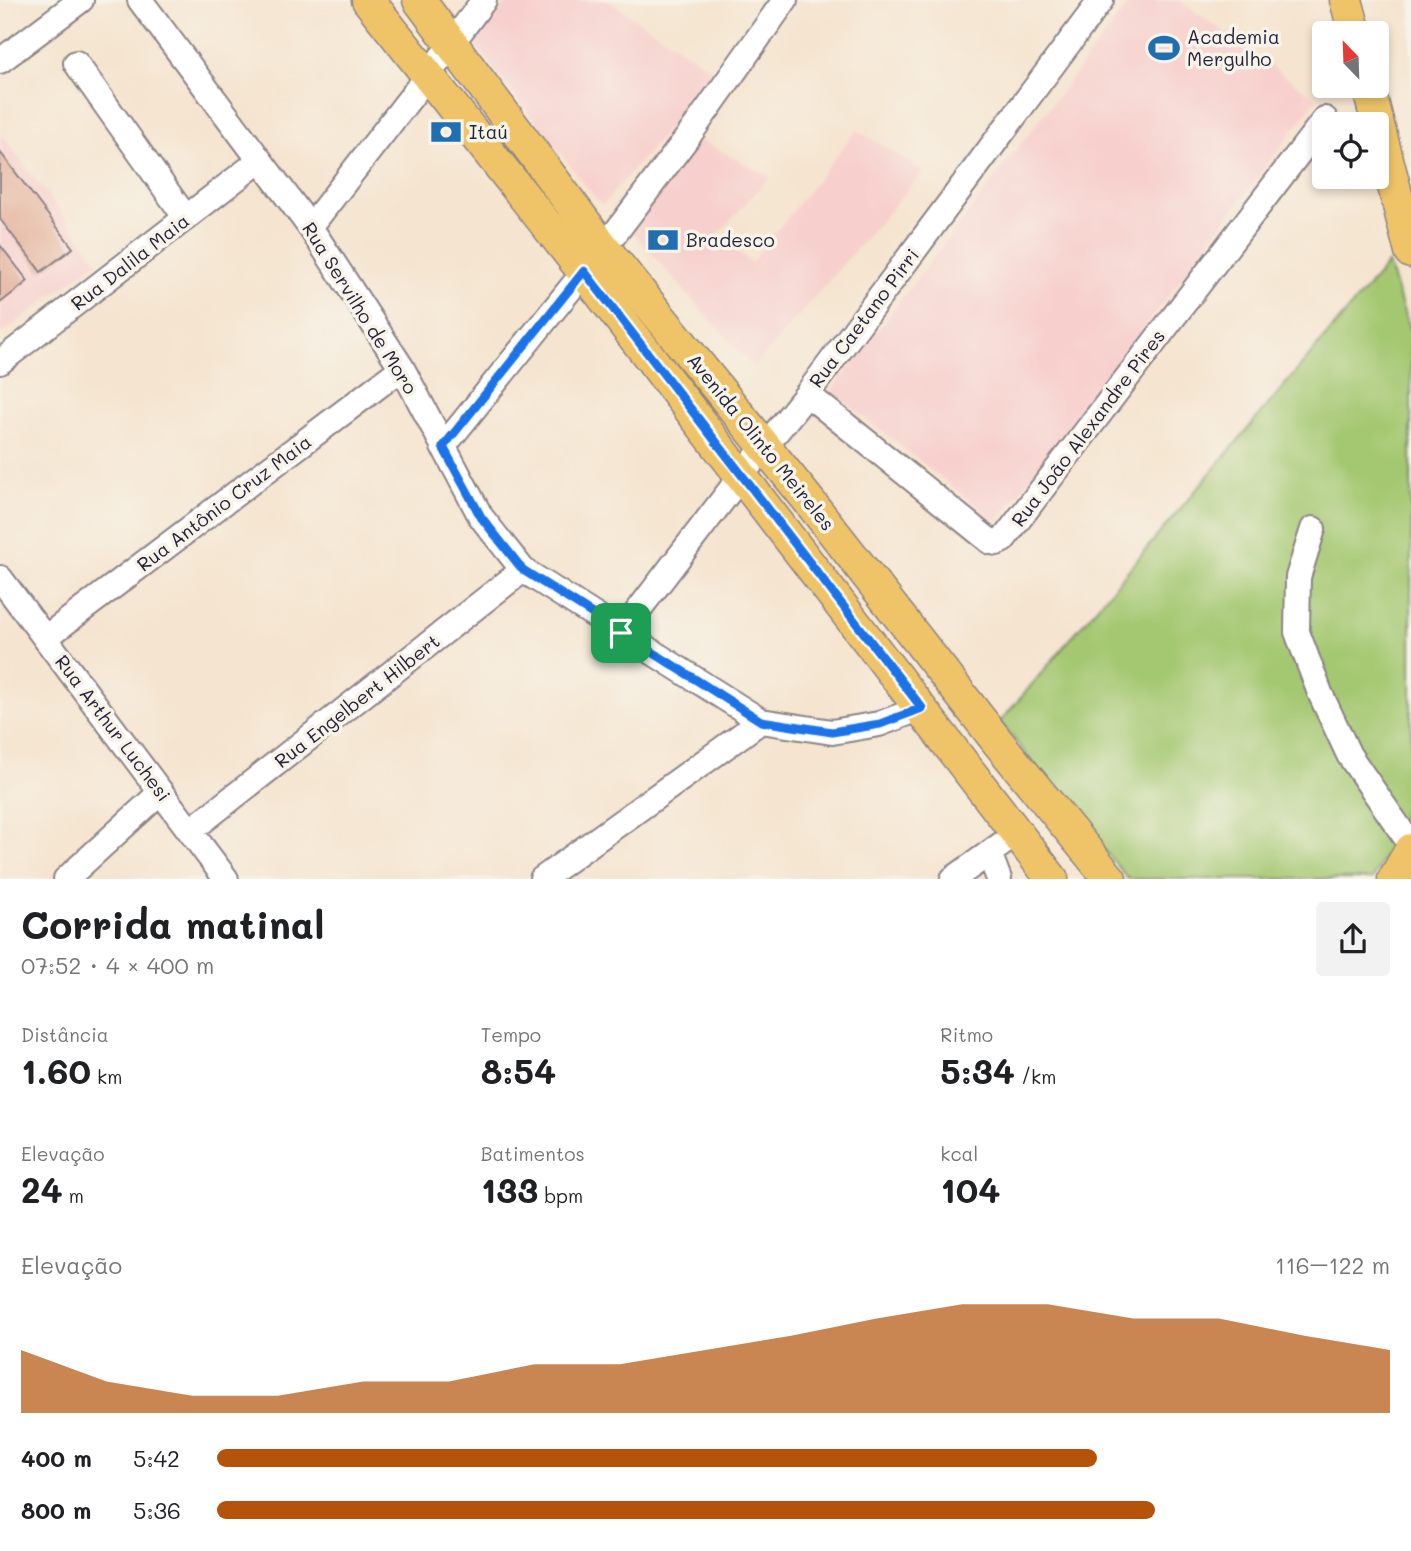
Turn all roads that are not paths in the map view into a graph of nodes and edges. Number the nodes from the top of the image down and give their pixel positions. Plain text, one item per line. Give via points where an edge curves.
1 (82, 0) edge
2 (140, 0) edge
3 (368, 0) edge
4 (419, 0) edge
5 (484, 0) edge
6 (785, 0) edge
7 (1346, 0) edge
8 (1092, 3) edge
9 (1352, 21) edge
10 (452, 43) junction
11 (0, 61) edge
12 (76, 62) dead end
13 (428, 75) junction
14 (1371, 98) edge
15 (1312, 136) edge
16 (259, 161) junction
17 (180, 211) junction
18 (310, 228) junction
19 (1411, 252) edge
20 (594, 260) junction
21 (0, 362) edge
22 (402, 368) junction
23 (807, 394) junction
24 (764, 446) junction
25 (443, 447) junction
26 (741, 476) junction
27 (1313, 529) dead end
28 (523, 570) junction
29 (5, 595) edge
30 (621, 633) junction
31 (45, 638) junction
32 (922, 708) junction
33 (761, 721) junction
34 (161, 792) junction
35 (190, 831) junction
36 (1016, 834) junction
37 (1411, 847) edge
38 (989, 853) junction
39 (66, 879) edge
40 (226, 879) edge
41 (542, 879) edge
42 (953, 879) edge
43 (999, 879) edge
44 (1052, 879) edge
45 (1110, 879) edge
46 (1394, 879) edge

1 - 11 street
2 - 16 street, Rua Servilho de Moro
3 - 13 main road, Avenida Olinto Meireles
4 - 10 main road, Avenida Olinto Meireles
5 - 10 street
6 - 20 street
7 - 9 main road
8 - 23 street, Rua Caetano Pirri
10 - 13 street
10 - 20 main road, Avenida Olinto Meireles
12 - 17 street
13 - 18 street
13 - 20 main road, Avenida Olinto Meireles
14 - 19 main road
15 - 23 street, Rua João Alexandre Pires via 1003,540 991,542
16 - 17 street, Rua Dalila Maia
16 - 18 street, Rua Servilho de Moro
17 - 21 street, Rua Dalila Maia
18 - 22 street, Rua Servilho de Moro
20 - 24 main road, Avenida Olinto Meireles
20 - 25 street
20 - 26 main road, Avenida Olinto Meireles
22 - 25 street, Rua Servilho de Moro
22 - 31 street, Rua Antônio Cruz Maia
23 - 24 street, Rua Caetano Pirri
24 - 26 street, Rua Caetano Pirri
24 - 45 main road, Avenida Olinto Meireles
25 - 28 street, Rua Servilho de Moro via 481,517
26 - 30 street, Rua Caetano Pirri
26 - 32 main road, Avenida Olinto Meireles
27 - 37 street via 1298,577 1297,632 1349,755
28 - 30 street, Rua Servilho de Moro
28 - 35 street, Rua Engelbert Hilbert
29 - 31 street, Rua Arthur Luchesi
30 - 33 street, Rua Servilho de Moro
31 - 34 street, Rua Arthur Luchesi
32 - 33 street, Rua Servilho de Moro via 880,724 832,732
32 - 36 main road, Avenida Olinto Meireles
33 - 41 street
34 - 35 street, Rua Arthur Luchesi
34 - 39 street
35 - 40 street, Rua Arthur Luchesi
36 - 38 street
36 - 44 main road, Avenida Olinto Meireles
37 - 46 main road
38 - 42 street
38 - 43 street

